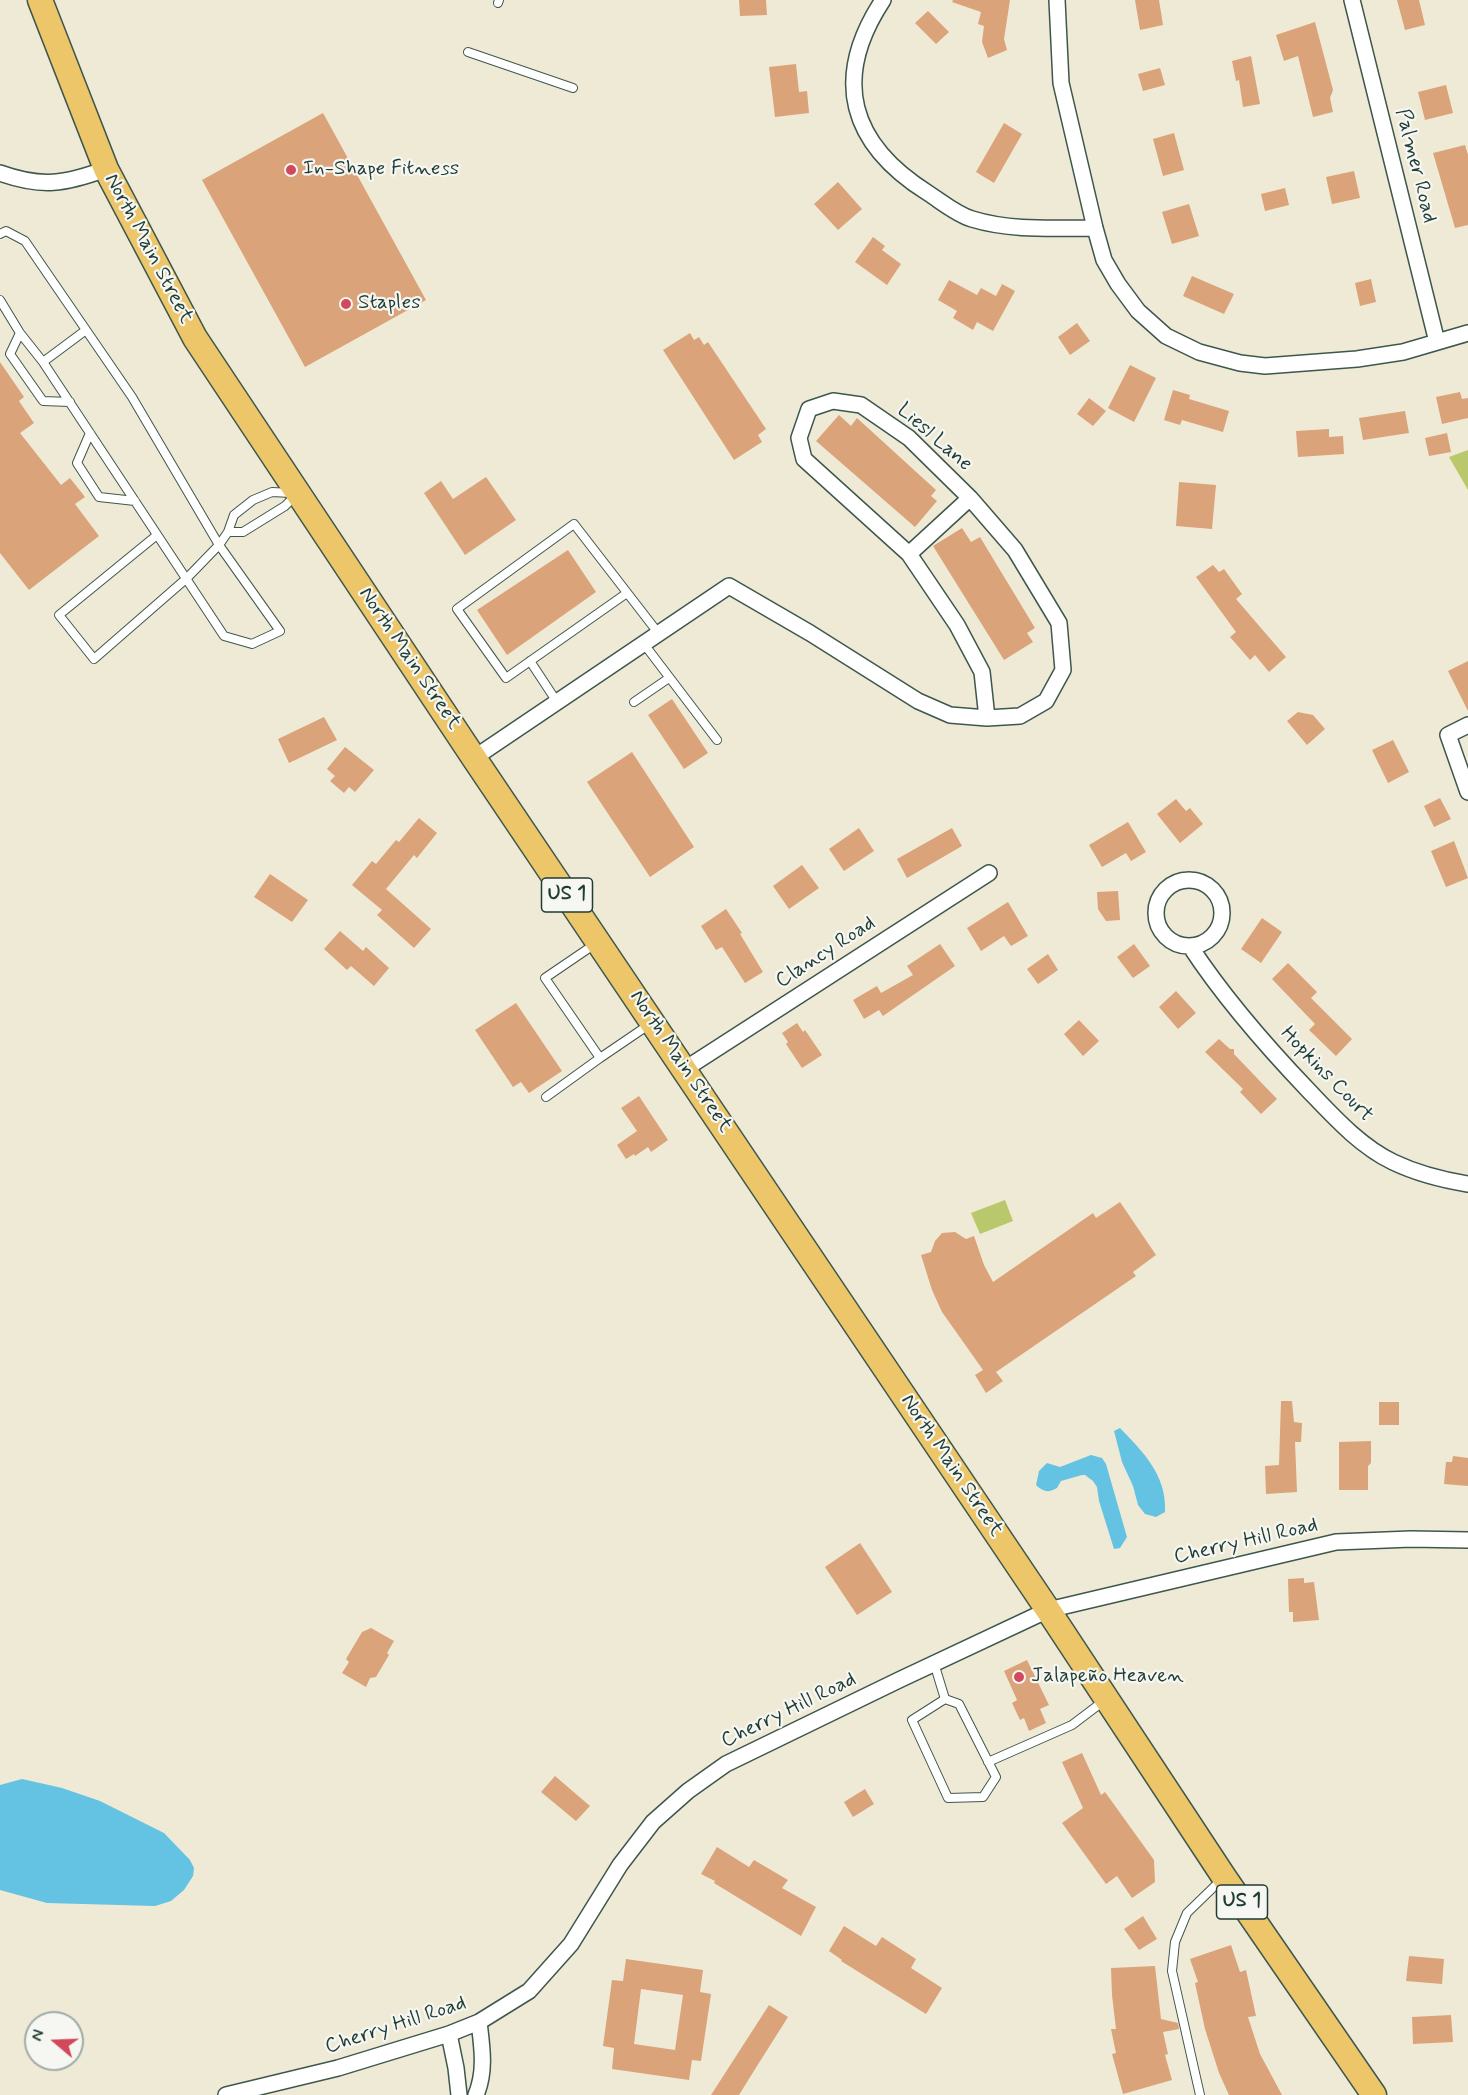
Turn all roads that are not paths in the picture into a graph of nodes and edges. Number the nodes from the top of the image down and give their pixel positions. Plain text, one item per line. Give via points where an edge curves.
1 (40, 0) edge
2 (883, 0) edge
3 (1057, 0) edge
4 (1352, 0) edge
5 (468, 52) dead end
6 (573, 88) dead end
7 (106, 169) junction
8 (0, 173) edge
9 (1095, 228) junction
10 (0, 234) edge
11 (0, 300) edge
12 (86, 330) junction
13 (20, 333) junction
14 (1468, 333) edge
15 (1437, 342) junction
16 (43, 362) junction
17 (70, 402) junction
18 (90, 433) junction
19 (298, 493) junction
20 (970, 498) junction
21 (135, 501) junction
22 (228, 532) junction
23 (157, 535) junction
24 (219, 545) junction
25 (909, 554) junction
26 (187, 578) junction
27 (627, 593) junction
28 (659, 634) junction
29 (644, 644) junction
30 (530, 661) junction
31 (669, 678) junction
32 (557, 702) junction
33 (634, 702) dead end
34 (987, 718) junction
35 (1468, 724) edge
36 (717, 740) dead end
37 (474, 758) junction
38 (1468, 792) edge
39 (989, 873) dead end
40 (598, 941) junction
41 (1190, 946) junction
42 (653, 1022) junction
43 (600, 1058) junction
44 (685, 1069) junction
45 (546, 1097) dead end
46 (1468, 1184) edge
47 (1468, 1540) edge
48 (1048, 1610) junction
49 (934, 1663) junction
50 (945, 1699) junction
51 (1107, 1699) junction
52 (988, 1762) junction
53 (1224, 1877) junction
54 (479, 2022) junction
55 (448, 2034) junction
56 (226, 2095) edge
57 (459, 2095) edge
58 (476, 2095) edge
59 (1200, 2095) edge
60 (1374, 2095) edge

1 - 7 main road, North Main Street / US 1
2 - 9 street via 856,55 855,101 868,138 896,170 968,218 1021,228
3 - 9 street via 1061,83
4 - 15 street, Palmer Road
5 - 6 lane
7 - 8 street via 57,184
7 - 19 main road, North Main Street / US 1 via 195,338
9 - 15 street via 1104,260 1138,311 1166,336 1199,352 1240,363 1274,366 1403,352
10 - 12 lane via 6,231 25,241
11 - 13 lane
12 - 16 lane
12 - 24 lane via 132,397
13 - 16 lane
13 - 17 lane via 10,354 43,401
14 - 15 street
16 - 17 lane
17 - 18 lane
18 - 21 lane
18 - 21 lane via 77,463 99,497
19 - 22 lane via 285,506 243,532
19 - 22 lane via 272,492 254,500 234,515
19 - 37 main road, North Main Street / US 1
20 - 25 street
20 - 25 street, Liesl Lane via 909,438 861,405 833,400 809,409 799,438 804,459
20 - 34 street, Liesl Lane via 1015,550 1059,623 1063,670 1046,701 1020,716
21 - 23 lane
22 - 24 lane
23 - 26 lane
23 - 26 lane via 59,615 94,659
24 - 26 lane
24 - 26 lane via 280,631 252,644 224,636
25 - 34 street, Liesl Lane via 957,625 982,672
27 - 28 lane
27 - 30 lane
27 - 30 lane via 574,524 457,609 506,678
28 - 29 street, Liesl Lane
28 - 34 street, Liesl Lane via 729,586 918,701 950,716
29 - 31 lane
29 - 32 street, Liesl Lane
30 - 32 lane
31 - 33 lane
31 - 36 lane
32 - 37 street, Liesl Lane
35 - 38 street via 1448,735
37 - 40 main road, North Main Street / US 1
39 - 44 street, Clancy Road
40 - 42 main road, North Main Street / US 1
40 - 43 lane via 545,978
41 - 41 street via 1214,935 1222,911 1211,888 1187,879 1164,890 1157,902 1156,915 1167,938
41 - 46 street, Hopkins Court via 1282,1062 1359,1140 1393,1162
42 - 43 lane
42 - 44 main road, North Main Street / US 1
43 - 45 lane
44 - 48 main road, North Main Street / US 1
47 - 48 street, Cherry Hill Road via 1336,1542
48 - 49 street, Cherry Hill Road
48 - 51 main road, North Main Street / US 1
49 - 50 lane
49 - 54 street, Cherry Hill Road via 726,1764 687,1791 653,1822 620,1865 570,1944 543,1975 528,1991
50 - 52 lane via 959,1704
50 - 52 lane via 912,1720 948,1798 983,1797 996,1778
51 - 52 lane via 1072,1725
51 - 53 main road, North Main Street / US 1
53 - 59 lane via 1187,1913 1175,1942 1172,1971
53 - 60 main road, North Main Street / US 1
54 - 55 street, Cherry Hill Road
54 - 58 street via 483,2060
55 - 56 street, Cherry Hill Road via 338,2068
55 - 57 street

